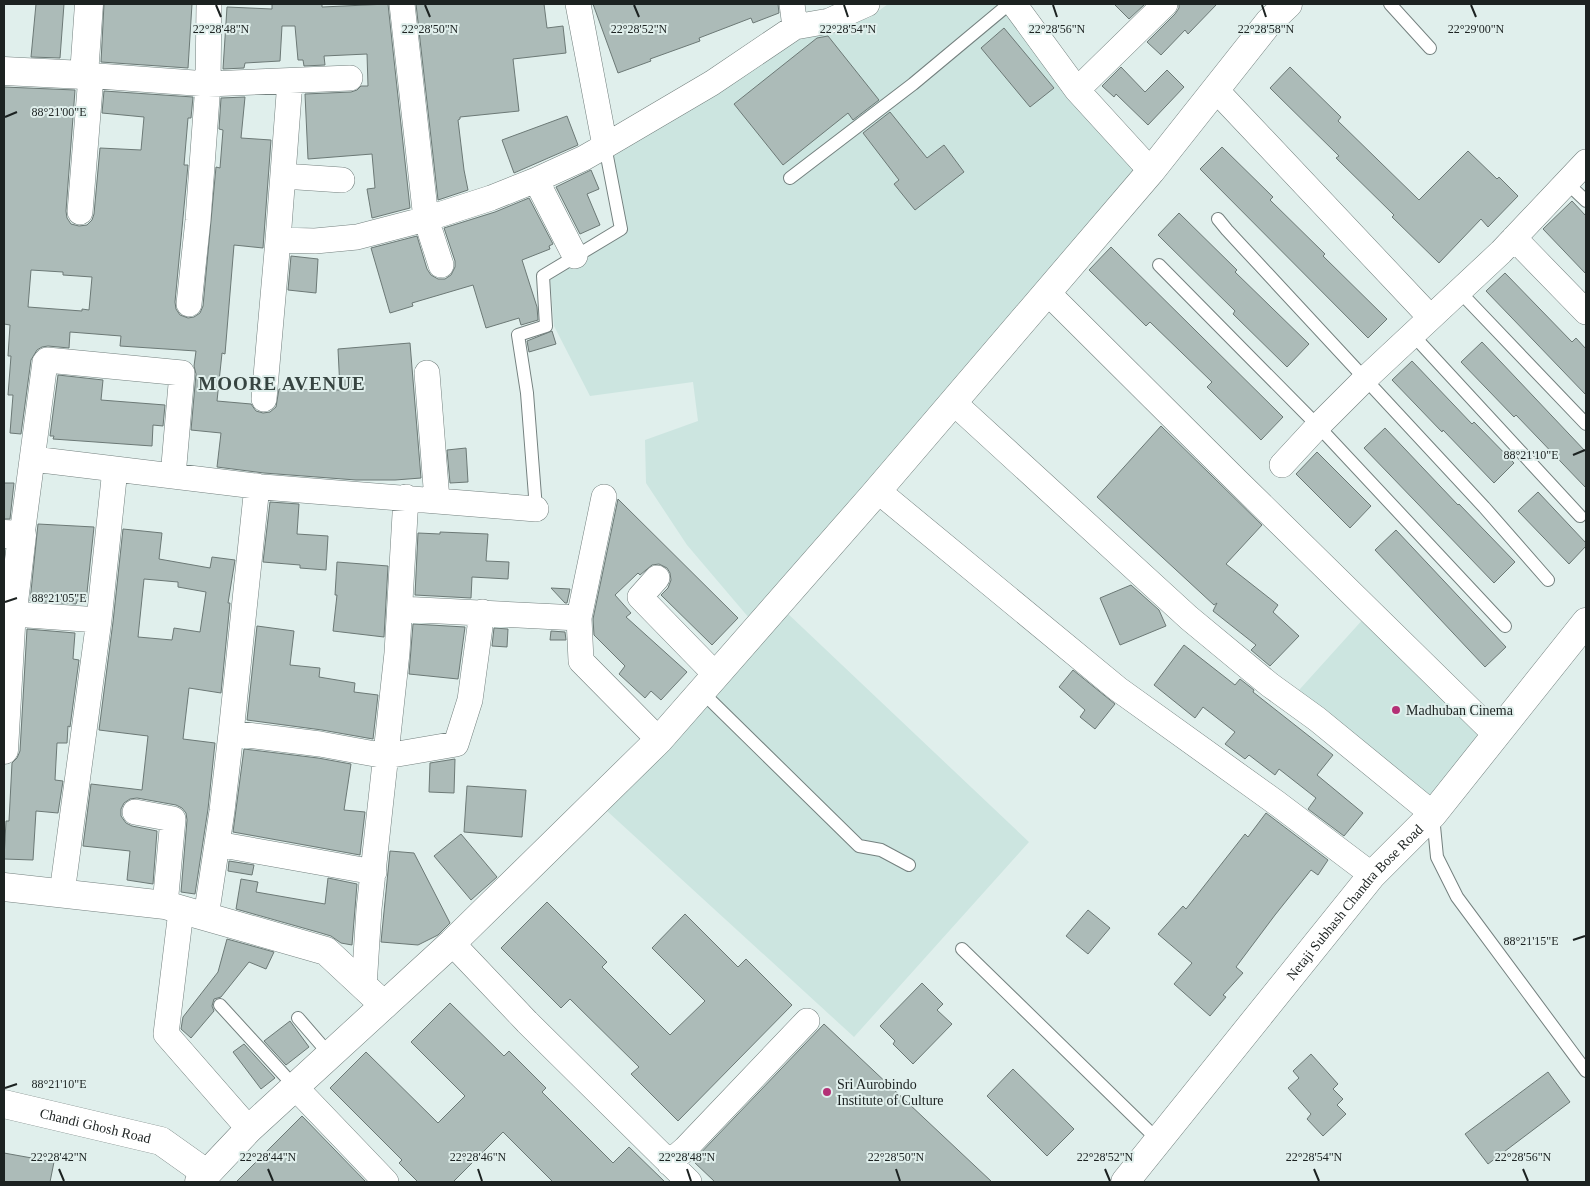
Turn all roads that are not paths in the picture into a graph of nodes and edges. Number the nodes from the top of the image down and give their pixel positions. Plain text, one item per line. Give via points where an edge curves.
1 (89, 4) edge
2 (208, 4) edge
3 (402, 4) edge
4 (578, 4) edge
5 (867, 4) edge
6 (1165, 4) edge
7 (1288, 4) edge
8 (1390, 4) edge
9 (1016, 5) edge
10 (794, 15) edge
11 (1430, 48) dead end
12 (4, 71) edge
13 (87, 75) junction
14 (350, 78) dead end
15 (290, 81) junction
16 (208, 84) junction
17 (1077, 90) junction
18 (1216, 90) junction
19 (605, 146) junction
20 (1586, 162) edge
21 (1151, 171) junction
22 (283, 176) junction
23 (790, 178) dead end
24 (342, 180) dead end
25 (536, 180) junction
26 (1567, 182) junction
27 (1586, 201) edge
28 (80, 212) dead end
29 (426, 219) junction
30 (1218, 219) dead end
31 (1514, 238) junction
32 (278, 240) junction
33 (575, 256) junction
34 (440, 265) dead end
35 (1159, 265) dead end
36 (1459, 291) junction
37 (1047, 292) junction
38 (189, 304) dead end
39 (1586, 312) edge
40 (1430, 317) junction
41 (1412, 334) junction
42 (427, 373) dead end
43 (1365, 378) junction
44 (264, 399) dead end
45 (953, 402) junction
46 (1586, 424) edge
47 (1318, 426) junction
48 (33, 459) junction
49 (1282, 465) dead end
50 (115, 469) junction
51 (173, 476) junction
52 (257, 486) junction
53 (878, 491) junction
54 (406, 497) junction
55 (604, 497) dead end
56 (437, 500) junction
57 (536, 509) joint
58 (1580, 516) dead end
59 (13, 534) edge
60 (657, 578) dead end
61 (1548, 580) dead end
62 (400, 610) junction
63 (482, 612) junction
64 (13, 614) junction
65 (579, 618) junction
66 (99, 620) junction
67 (1586, 622) edge
68 (1506, 626) dead end
69 (709, 684) junction
70 (231, 733) junction
71 (1496, 735) junction
72 (659, 740) junction
73 (4, 750) edge
74 (386, 756) junction
75 (135, 812) dead end
76 (1433, 814) junction
77 (217, 844) junction
78 (909, 865) dead end
79 (374, 872) junction
80 (1372, 876) junction
81 (4, 887) edge
82 (62, 893) junction
83 (184, 911) junction
84 (452, 943) junction
85 (962, 949) dead end
86 (364, 986) junction
87 (220, 1005) dead end
88 (384, 1005) junction
89 (298, 1018) dead end
90 (808, 1021) dead end
91 (330, 1055) junction
92 (1586, 1071) edge
93 (295, 1087) junction
94 (4, 1104) edge
95 (249, 1129) junction
96 (1159, 1141) junction
97 (669, 1163) junction
98 (203, 1178) edge
99 (377, 1179) edge
100 (689, 1182) edge
101 (1125, 1182) edge

1 - 13 street
2 - 16 street
3 - 29 street
4 - 19 street
5 - 10 street via 829,22
6 - 17 street
7 - 18 street via 1269,22
8 - 11 lane
9 - 17 street
9 - 23 lane
10 - 19 street via 712,83
12 - 13 street
13 - 16 street
13 - 28 street
14 - 15 street
15 - 16 street
15 - 22 street
16 - 38 street
17 - 21 street
18 - 21 street
18 - 40 street
19 - 25 street
19 - 33 lane via 621,229
20 - 26 street
21 - 37 street
22 - 24 street
22 - 32 street
25 - 29 street
25 - 33 street
26 - 27 lane
26 - 31 street
29 - 32 street via 357,237
29 - 34 street
30 - 43 lane
31 - 36 street
31 - 39 street
32 - 44 street
33 - 57 lane via 543,276 546,326 518,335 527,393
35 - 47 lane
36 - 40 street
36 - 46 lane
37 - 45 street
37 - 71 street
40 - 41 street
41 - 43 street
41 - 58 lane
42 - 56 street
43 - 47 street
43 - 61 lane
45 - 53 street
45 - 76 street via 1189,618
47 - 49 street
47 - 68 lane
48 - 50 street
48 - 51 street via 46,361 180,372 183,375
48 - 59 street
50 - 51 street
50 - 66 street
51 - 52 street
52 - 54 street
52 - 70 street
53 - 69 street
53 - 80 street via 1118,689
54 - 56 street
54 - 62 street
55 - 65 street
56 - 57 street
59 - 64 street
60 - 69 street via 640,597
62 - 63 street
62 - 74 street
63 - 65 street
63 - 74 street via 470,700 456,744
64 - 66 street
64 - 73 street
65 - 72 street via 582,661
66 - 82 street
67 - 71 street, Netaji Subhash Chandra Bose Road
69 - 72 street
69 - 78 lane via 859,846 882,850
70 - 74 street
70 - 77 street
71 - 76 street, Netaji Subhash Chandra Bose Road
72 - 84 street
74 - 79 street
75 - 83 street via 173,818
76 - 80 street, Netaji Subhash Chandra Bose Road
76 - 92 lane via 1437,857 1457,897
77 - 79 street
77 - 83 street
79 - 86 street
80 - 96 street, Netaji Subhash Chandra Bose Road
81 - 82 street
82 - 83 street
83 - 86 street via 326,951
83 - 95 street via 166,1034
84 - 88 street
84 - 97 street
85 - 96 lane
86 - 88 street
87 - 93 lane
88 - 91 street
89 - 91 lane
90 - 97 street
91 - 93 street
93 - 95 street
93 - 99 street
94 - 98 street, Chandi Ghosh Road via 161,1142
95 - 98 street
96 - 101 street, Netaji Subhash Chandra Bose Road
97 - 100 street

